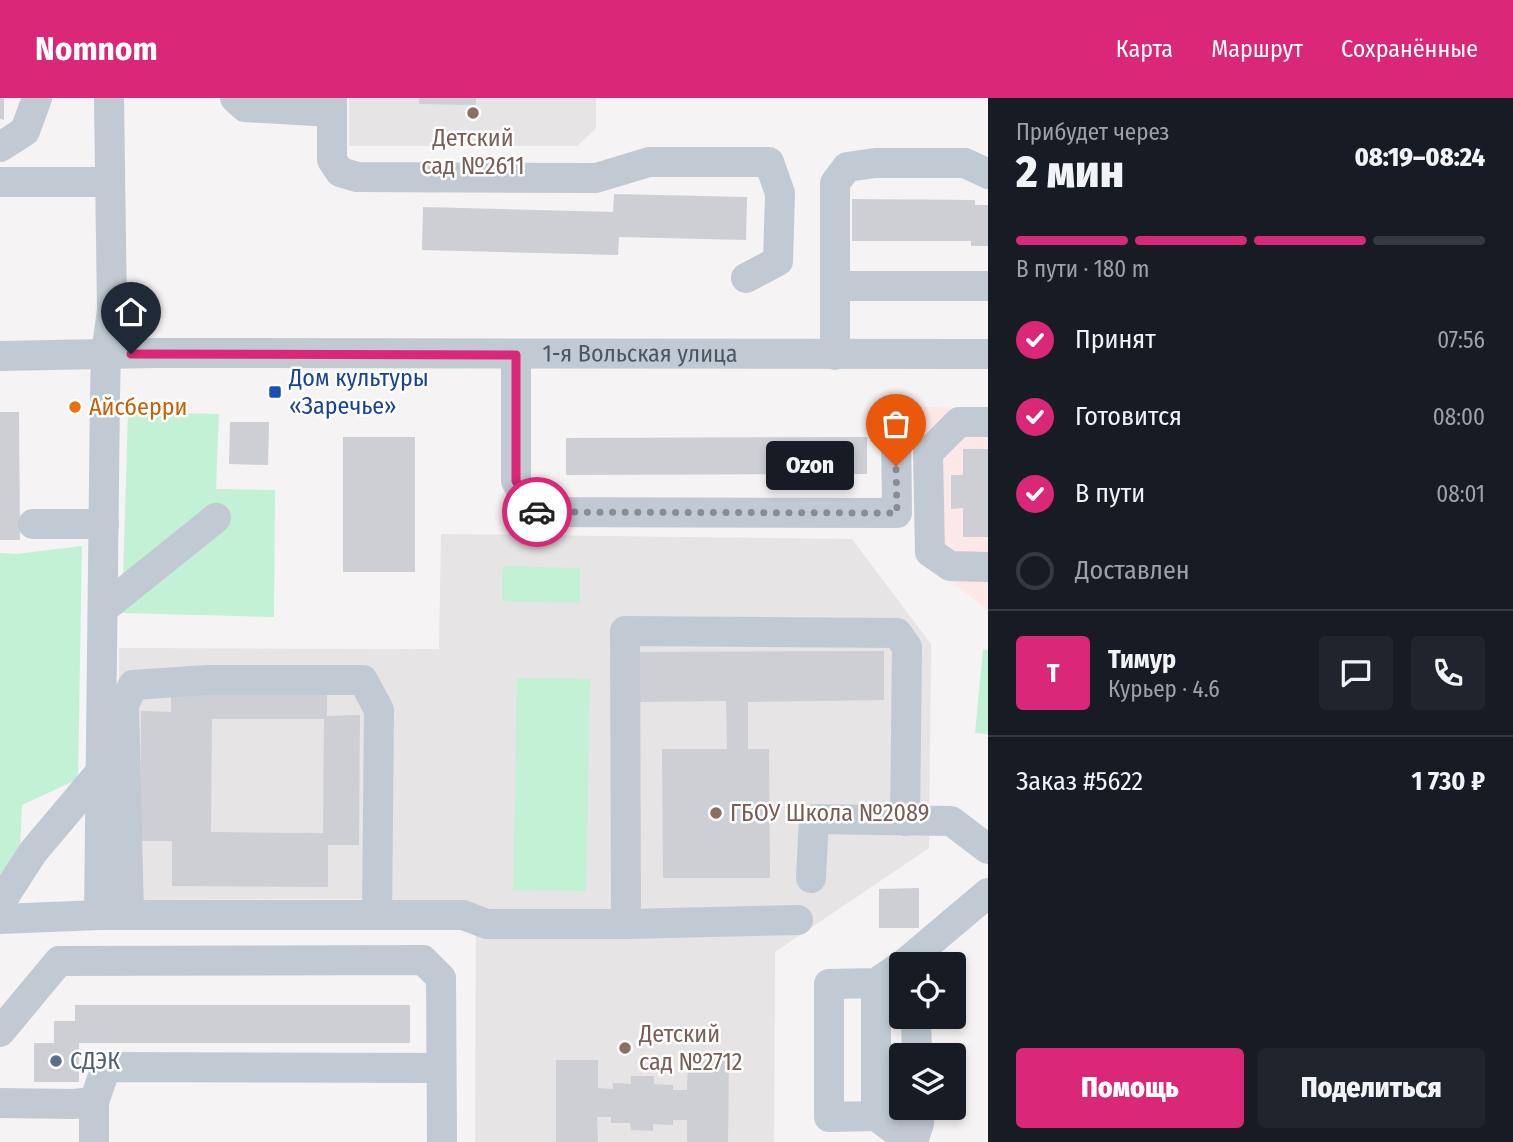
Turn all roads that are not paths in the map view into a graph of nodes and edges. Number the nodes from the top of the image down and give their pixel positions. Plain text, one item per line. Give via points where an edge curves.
1 (37, 98) edge
2 (109, 98) edge
3 (235, 98) edge
4 (332, 105) edge
5 (0, 148) edge
6 (988, 174) edge
7 (0, 182) edge
8 (109, 182) junction
9 (746, 278) dead end
10 (835, 286) junction
11 (988, 286) edge
12 (106, 354) junction
13 (988, 354) edge
14 (516, 355) junction
15 (835, 355) junction
16 (0, 356) edge
17 (896, 420) dead end
18 (988, 422) edge
19 (215, 518) dead end
20 (33, 524) dead end
21 (104, 524) junction
22 (988, 567) edge
23 (104, 608) junction
24 (102, 770) junction
25 (102, 819) junction
26 (905, 821) junction
27 (42, 830) junction
28 (988, 849) edge
29 (811, 878) dead end
30 (988, 893) edge
31 (0, 904) edge
32 (99, 915) junction
33 (129, 915) junction
34 (377, 915) junction
35 (0, 919) edge
36 (798, 920) dead end
37 (626, 924) junction
38 (921, 952) edge
39 (889, 975) edge
40 (876, 983) junction
41 (0, 1032) edge
42 (441, 1068) junction
43 (94, 1102) junction
44 (0, 1103) edge
45 (876, 1116) junction
46 (919, 1120) edge
47 (94, 1142) edge
48 (442, 1142) edge
49 (912, 1142) edge

1 - 5 street via 25,131
2 - 8 street
3 - 4 street via 245,107
4 - 9 street via 332,160 340,172 357,177 596,178 649,162 769,162 780,193 778,261
6 - 10 street via 965,163 847,166 835,183
7 - 8 street
8 - 12 street via 112,310
10 - 11 street
10 - 15 street
12 - 14 street, 1-я Вольская улица
12 - 16 street, 1-я Вольская улица
12 - 21 street
13 - 15 street, 1-я Вольская улица
14 - 15 street, 1-я Вольская улица
14 - 17 street via 516,481 534,512 897,513
18 - 22 street via 959,422 928,453 930,552 950,566
19 - 23 street
20 - 21 street
21 - 23 street
23 - 24 street
24 - 25 street
24 - 27 street
25 - 27 street via 82,814
25 - 32 street
26 - 28 street via 951,821
26 - 29 street via 814,820
26 - 37 street via 907,647 897,633 625,631
27 - 31 street
30 - 38 street
32 - 33 street
32 - 35 street
33 - 34 street
33 - 34 street via 124,705 133,685 363,680 379,710
34 - 37 street via 463,915 487,924
36 - 37 street
39 - 40 street
40 - 45 street
40 - 45 street via 829,984 829,1117
41 - 42 street via 59,961 423,960 441,978
42 - 43 street via 106,1067
42 - 48 street
43 - 44 street
43 - 47 street
45 - 49 street
46 - 49 street

